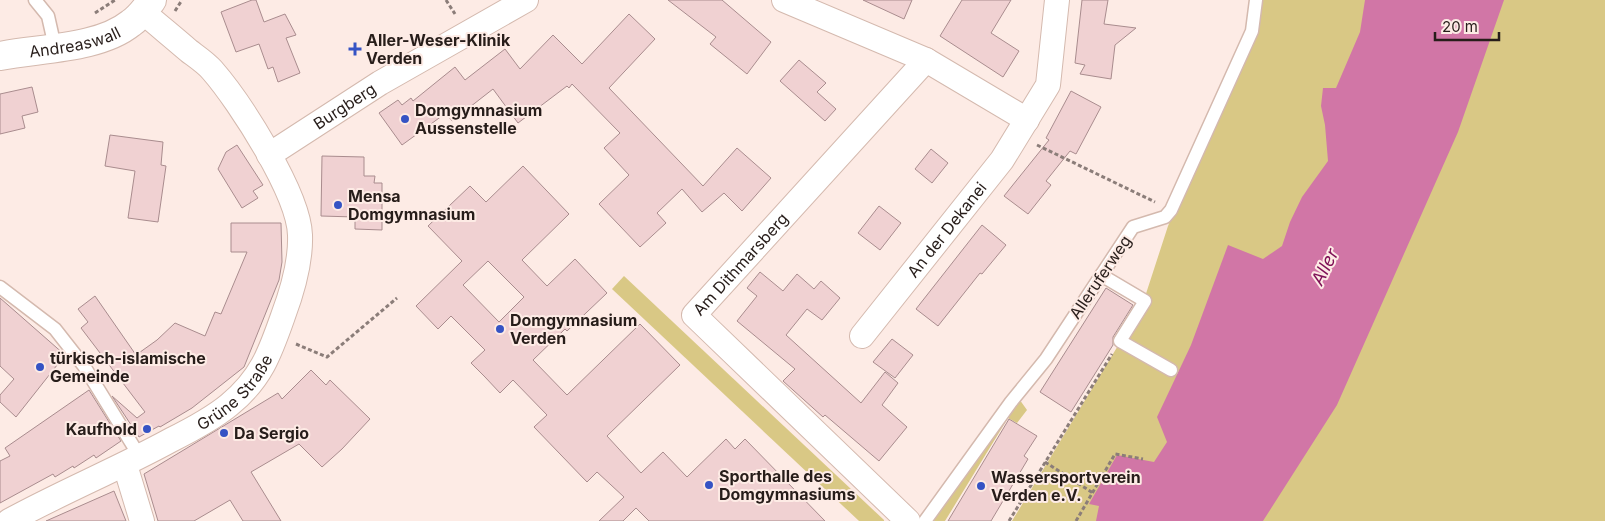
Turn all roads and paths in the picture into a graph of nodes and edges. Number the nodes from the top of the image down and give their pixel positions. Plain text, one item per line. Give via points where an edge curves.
1 (35, 0) edge
2 (182, 0) edge
3 (446, 0) edge
4 (526, 0) edge
5 (784, 0) edge
6 (1057, 0) edge
7 (1256, 0) edge
8 (156, 9) edge
9 (458, 18) dead end
10 (55, 47) junction
11 (0, 56) edge
12 (926, 60) junction
13 (1022, 128) junction
14 (269, 155) junction
15 (1171, 210) junction
16 (1101, 275) junction
17 (0, 287) edge
18 (397, 298) dead end
19 (276, 336) junction
20 (862, 336) dead end
21 (1120, 341) junction
22 (1171, 370) dead end
23 (1143, 459) dead end
24 (133, 461) junction
25 (1045, 462) junction
26 (1093, 493) junction
27 (9, 521) edge
28 (142, 521) edge
29 (908, 521) edge
30 (925, 521) edge
31 (1009, 521) edge
32 (1076, 521) edge

1 - 10 lane via 48,16
2 - 8 path
3 - 9 path
4 - 14 street, Burgberg via 380,83
5 - 12 street
6 - 13 street, An der Dekanei via 1048,85
7 - 15 lane via 1252,31
8 - 10 main road, Andreaswall via 110,35
8 - 14 street, Grüne Straße via 212,70 242,110
10 - 11 main road, Andreaswall
12 - 13 street
12 - 29 street, Am Dithmarsberg via 694,315
13 - 15 path
13 - 20 street, An der Dekanei via 1002,160
14 - 19 street, Grüne Straße via 290,195 300,235 295,277
15 - 16 lane, Alleruferweg via 1165,216 1134,227
16 - 21 lane via 1145,301
16 - 30 lane, Alleruferweg via 1046,359
17 - 24 lane via 55,329 84,366
18 - 19 path via 327,356
19 - 24 street, Grüne Straße via 266,363 251,384 229,405
21 - 22 lane
21 - 25 path
23 - 26 path via 1115,454
24 - 27 street, Grüne Straße
24 - 28 street
25 - 26 path
25 - 31 path
26 - 32 path

